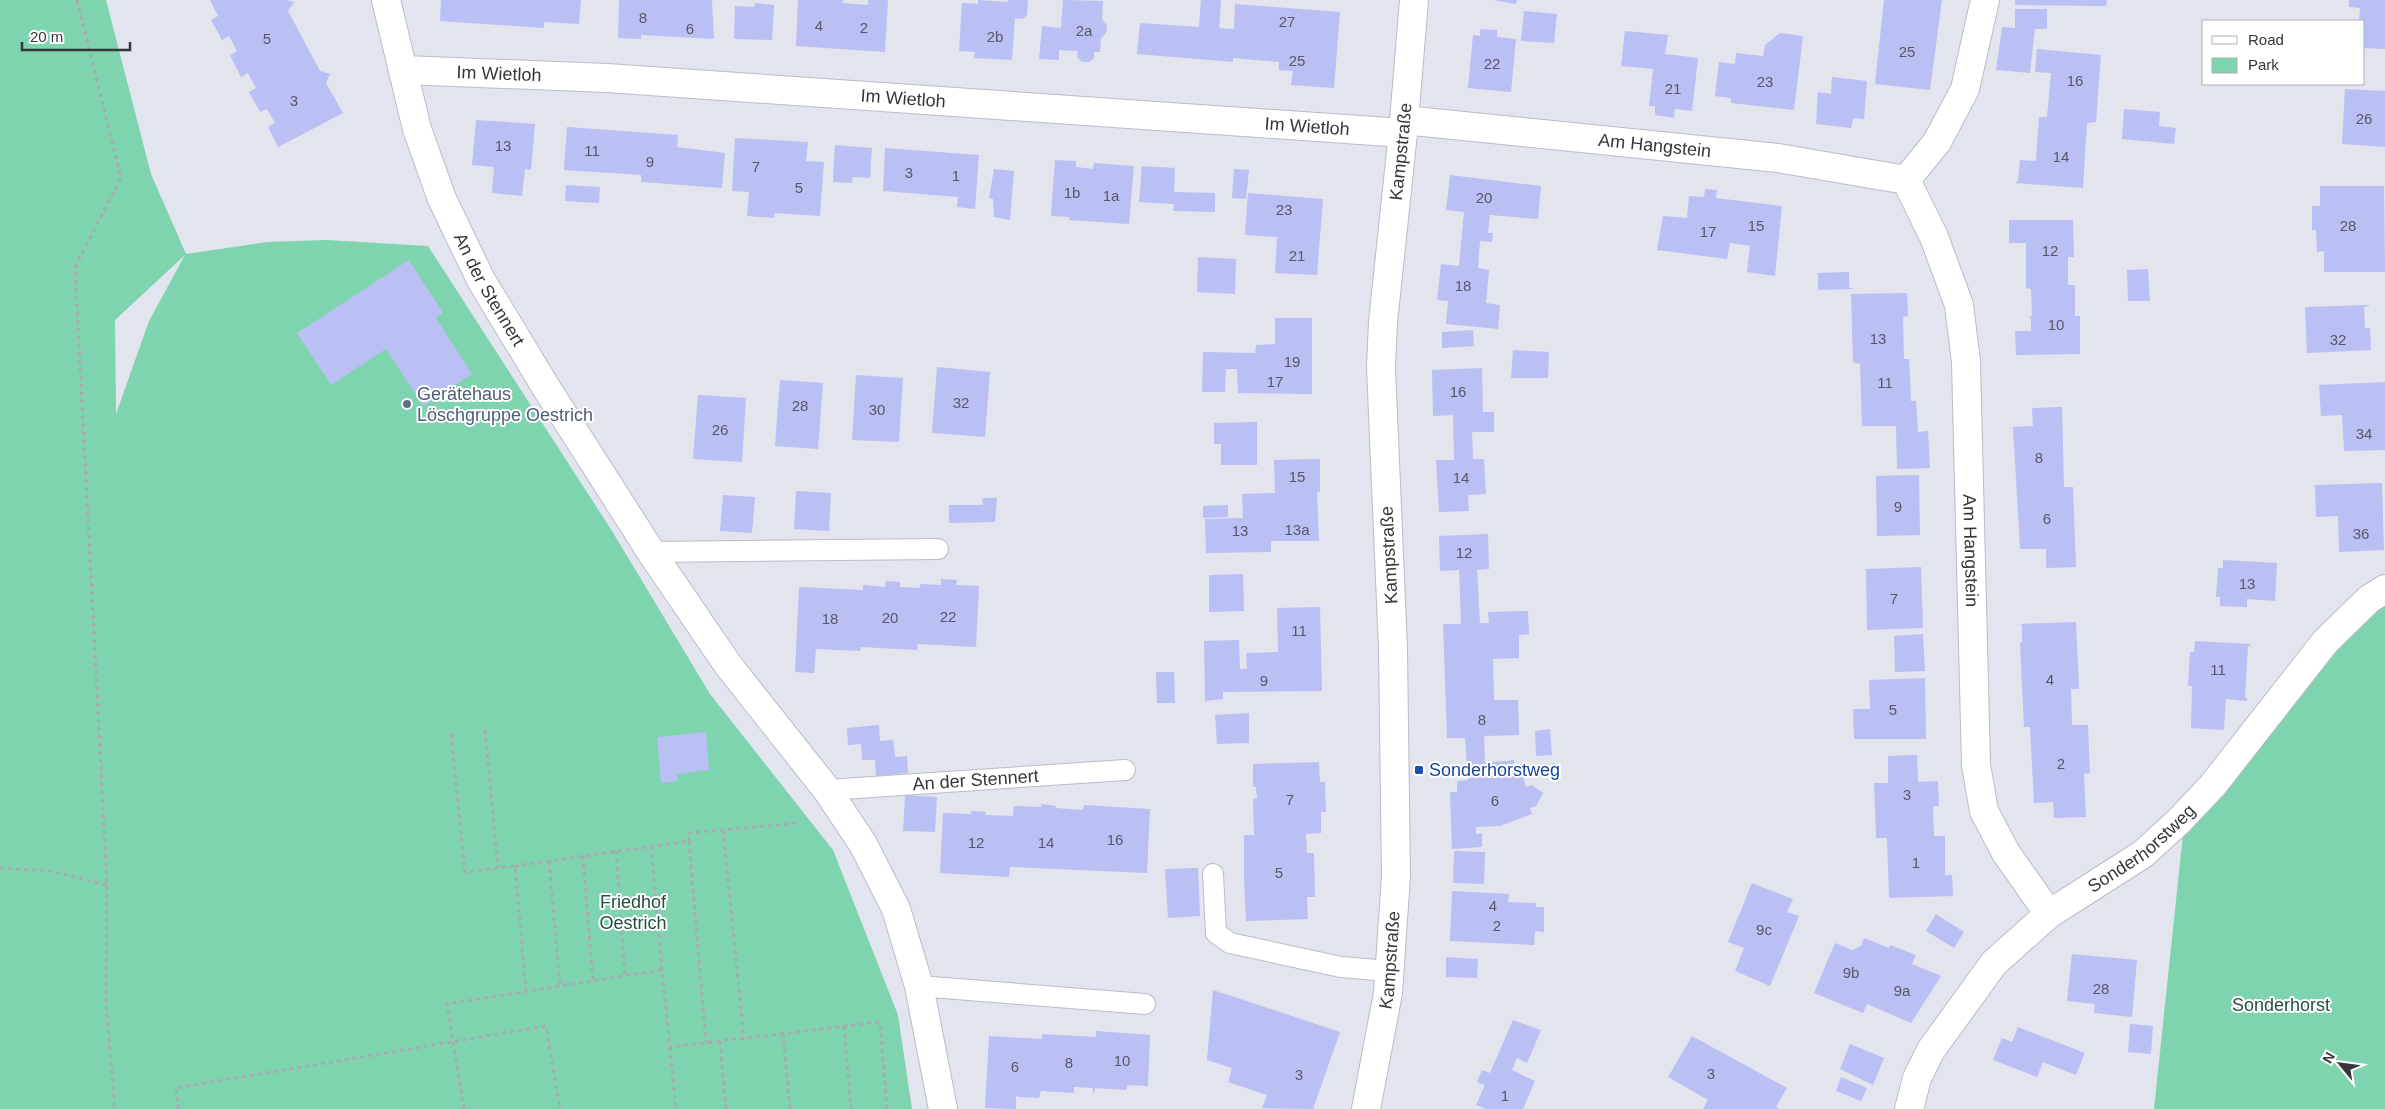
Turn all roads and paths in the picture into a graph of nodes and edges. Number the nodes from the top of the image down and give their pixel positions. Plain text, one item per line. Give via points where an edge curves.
1 (77, 0) edge
2 (386, 0) edge
3 (1414, 0) edge
4 (1984, 0) edge
5 (404, 70) junction
6 (1403, 126) junction
7 (1906, 180) junction
8 (938, 549) dead end
9 (651, 552) junction
10 (2385, 589) edge
11 (485, 730) dead end
12 (451, 734) dead end
13 (1124, 770) dead end
14 (827, 790) junction
15 (798, 823) dead end
16 (723, 830) junction
17 (689, 841) junction
18 (651, 846) junction
19 (616, 851) junction
20 (583, 856) junction
21 (549, 861) junction
22 (515, 866) junction
23 (498, 867) junction
24 (0, 868) edge
25 (1213, 874) dead end
26 (107, 885) junction
27 (2049, 914) junction
28 (662, 970) junction
29 (1389, 971) junction
30 (625, 976) junction
31 (593, 981) junction
32 (560, 986) junction
33 (919, 986) junction
34 (526, 991) junction
35 (1145, 1004) dead end
36 (844, 1026) junction
37 (782, 1033) junction
38 (744, 1038) junction
39 (452, 1040) junction
40 (720, 1041) junction
41 (706, 1042) junction
42 (670, 1047) junction
43 (1373, 1108) edge
44 (115, 1109) edge
45 (178, 1109) edge
46 (464, 1109) edge
47 (560, 1109) edge
48 (676, 1109) edge
49 (726, 1109) edge
50 (790, 1109) edge
51 (851, 1109) edge
52 (887, 1109) edge
53 (943, 1109) edge
54 (1910, 1109) edge

1 - 26 path via 120,178 75,267
2 - 5 street, An der Stennert
3 - 6 street, Kampstraße
4 - 7 street via 1965,89 1937,142
5 - 6 street, Im Wietloh via 607,78
5 - 9 street, An der Stennert via 417,128 442,199 481,280
6 - 7 street, Am Hangstein via 1778,158
6 - 29 street, Kampstraße via 1381,367 1393,649 1396,876
7 - 27 street, Am Hangstein via 1934,237 1959,305 1966,362 1976,765 1984,812 2006,853
8 - 9 lane
9 - 14 street, An der Stennert via 728,665
10 - 27 street, Sonderhorstweg via 2369,599 2326,642 2212,785 2179,821 2143,854
11 - 23 path
12 - 23 path via 465,872
13 - 14 lane, An der Stennert
14 - 33 street, An der Stennert via 863,844 896,909
15 - 16 path
16 - 17 path via 688,833
16 - 38 path
17 - 18 path
17 - 41 path
18 - 19 path
18 - 28 path
19 - 20 path
19 - 30 path
20 - 21 path
20 - 31 path
21 - 22 path
21 - 32 path
22 - 23 path
22 - 34 path
24 - 26 path via 51,871
25 - 29 lane via 1216,933 1230,943 1341,967
26 - 44 path via 106,1003
27 - 54 street, Sonderhorstweg via 1994,963 1952,1020 1917,1078
28 - 30 path
28 - 42 path
29 - 43 street, Kampstraße
30 - 31 path
31 - 32 path
32 - 34 path
33 - 35 lane
33 - 53 street, An der Stennert
34 - 39 path via 447,1004
36 - 37 path
36 - 51 path
36 - 52 path via 880,1022
37 - 38 path
37 - 50 path
38 - 40 path
39 - 45 path via 176,1088
39 - 46 path
39 - 47 path via 546,1026
40 - 41 path
40 - 49 path
41 - 42 path
42 - 48 path

